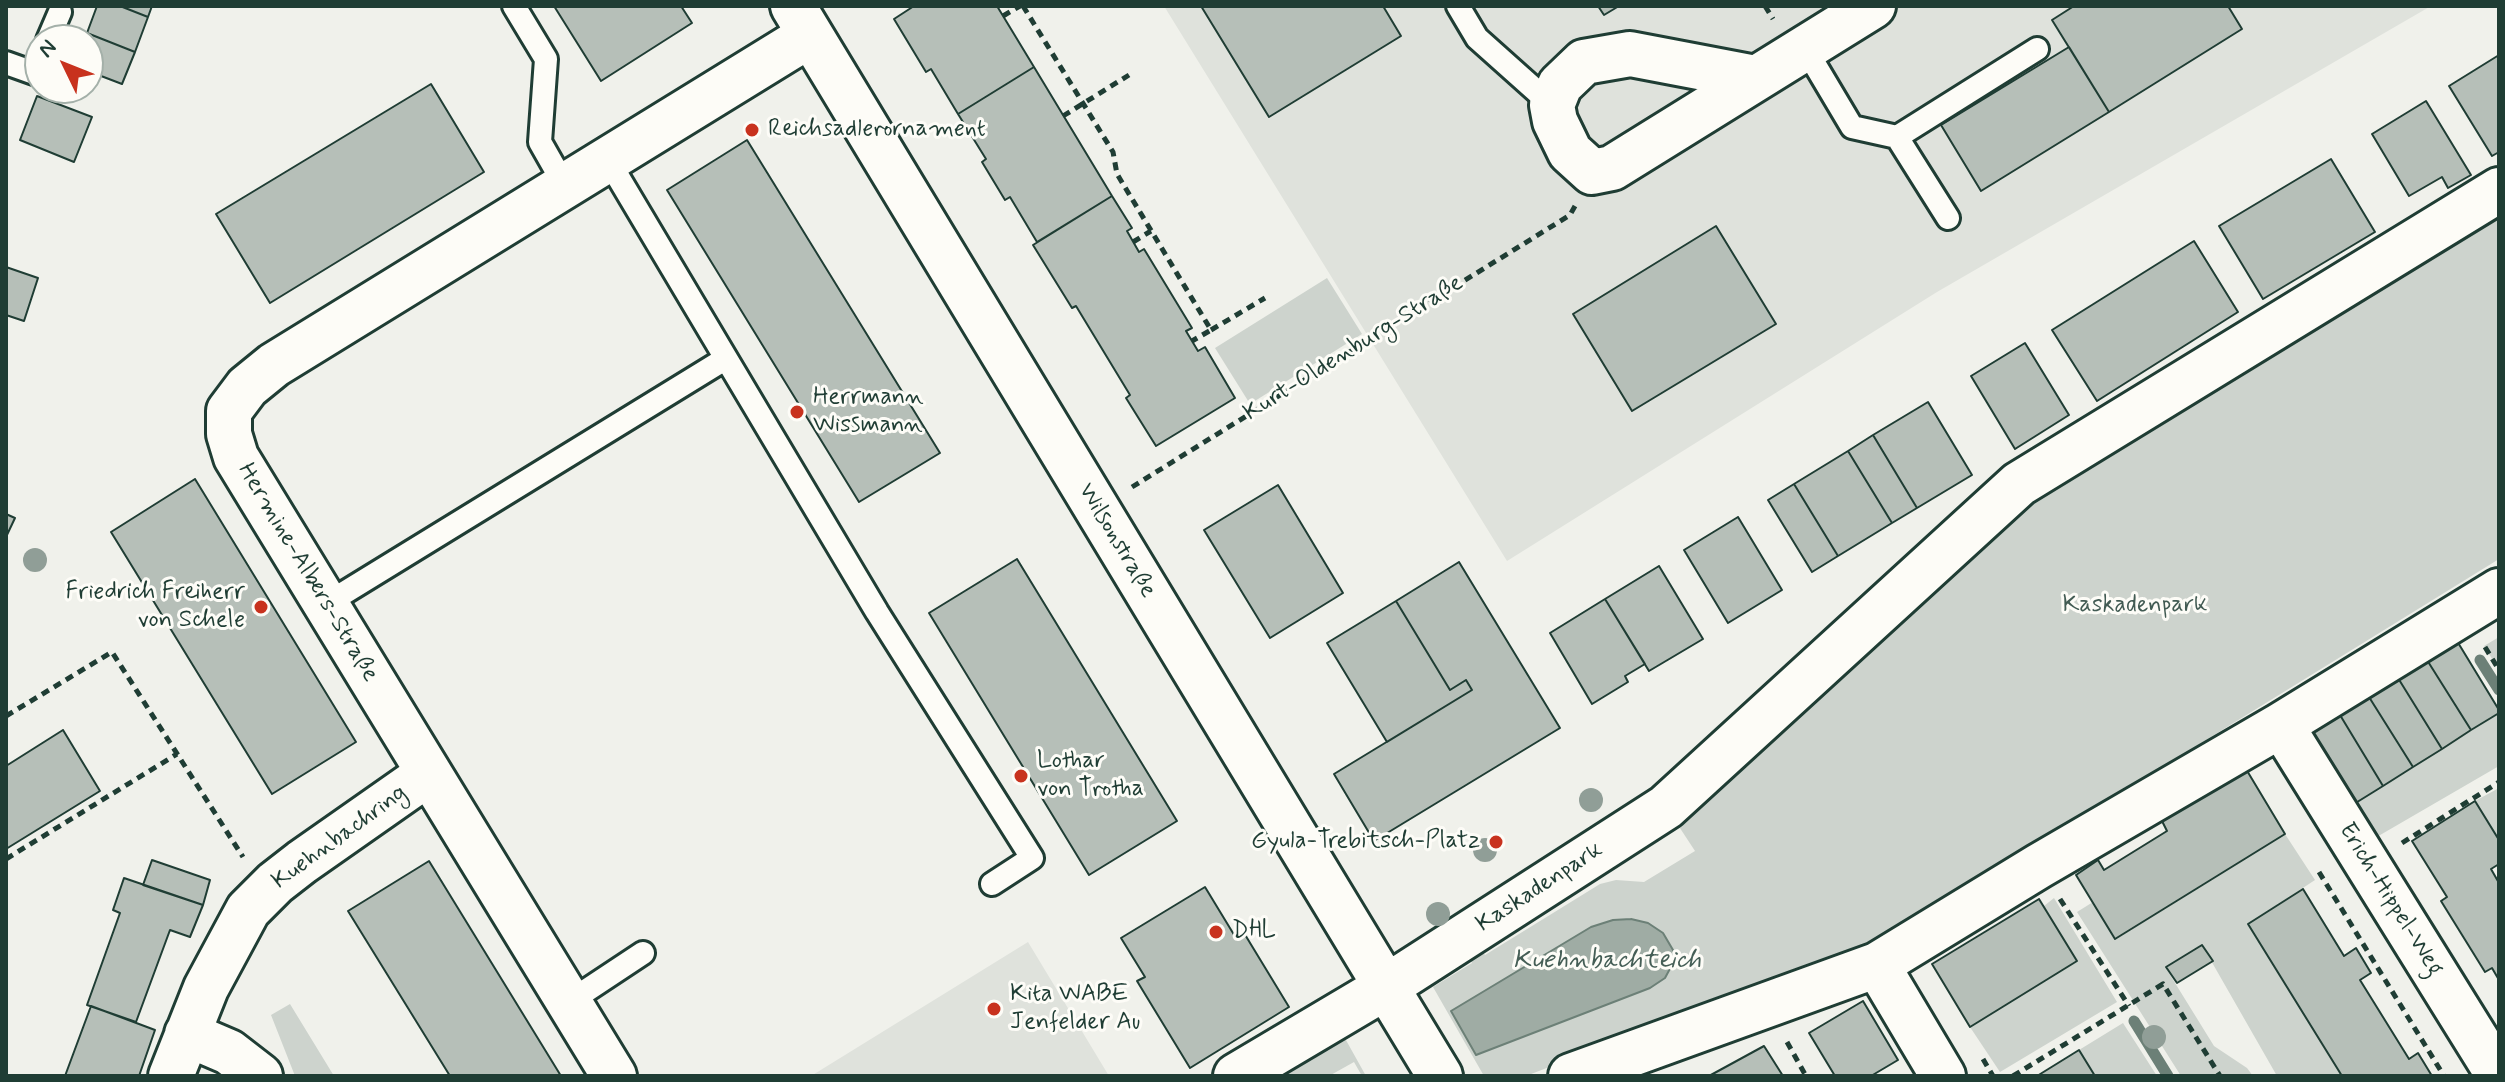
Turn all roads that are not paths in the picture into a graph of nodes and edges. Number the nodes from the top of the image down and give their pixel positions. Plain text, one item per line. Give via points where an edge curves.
1 (514, 6) edge
2 (1458, 6) edge
3 (1873, 6) edge
4 (60, 12) dead end
5 (801, 20) edge
6 (55, 24) edge
7 (1805, 48) junction
8 (2037, 49) dead end
9 (1756, 78) junction
10 (1552, 105) junction
11 (1897, 137) junction
12 (608, 160) junction
13 (565, 186) junction
14 (2499, 190) edge
15 (1948, 218) dead end
16 (725, 359) junction
17 (2499, 591) edge
18 (326, 604) junction
19 (2281, 725) junction
20 (429, 773) junction
21 (992, 884) dead end
22 (643, 953) dead end
23 (1877, 965) junction
24 (1386, 987) junction
25 (569, 1002) junction
26 (187, 1034) junction
27 (171, 1076) edge
28 (260, 1076) edge
29 (614, 1076) edge
30 (1236, 1076) edge
31 (1440, 1076) edge
32 (1571, 1076) edge
33 (1943, 1076) edge
34 (2499, 1076) edge

1 - 13 lane via 546,59 540,142
2 - 10 lane via 1477,38
3 - 7 street
4 - 6 lane
5 - 12 street, Hermine-Albers-Straße
5 - 24 street, Wilsonstraße
7 - 9 street
7 - 11 lane via 1852,127
8 - 11 lane
9 - 10 street via 1630,54 1584,62 1560,85
9 - 10 street via 1612,168 1592,172 1570,152
11 - 15 lane
12 - 13 street, Hermine-Albers-Straße
12 - 16 lane
13 - 18 street, Hermine-Albers-Straße via 274,365 236,398 228,422 236,457
14 - 24 street, Kaskadenpark via 2019,484 1666,807
16 - 18 lane
16 - 21 lane via 1032,858
17 - 19 street
18 - 20 street, Hermine-Albers-Straße
19 - 23 street
19 - 34 street, Erich-Hippel-Weg
20 - 25 street, Hermine-Albers-Straße
20 - 26 street, Kuehnbachring via 335,838 248,910
22 - 25 lane
23 - 32 street
23 - 33 street
24 - 30 street
24 - 31 street, Wilsonstraße
25 - 29 street, Hermine-Albers-Straße
26 - 27 street, Kuehnbachring
26 - 28 street via 229,1052

